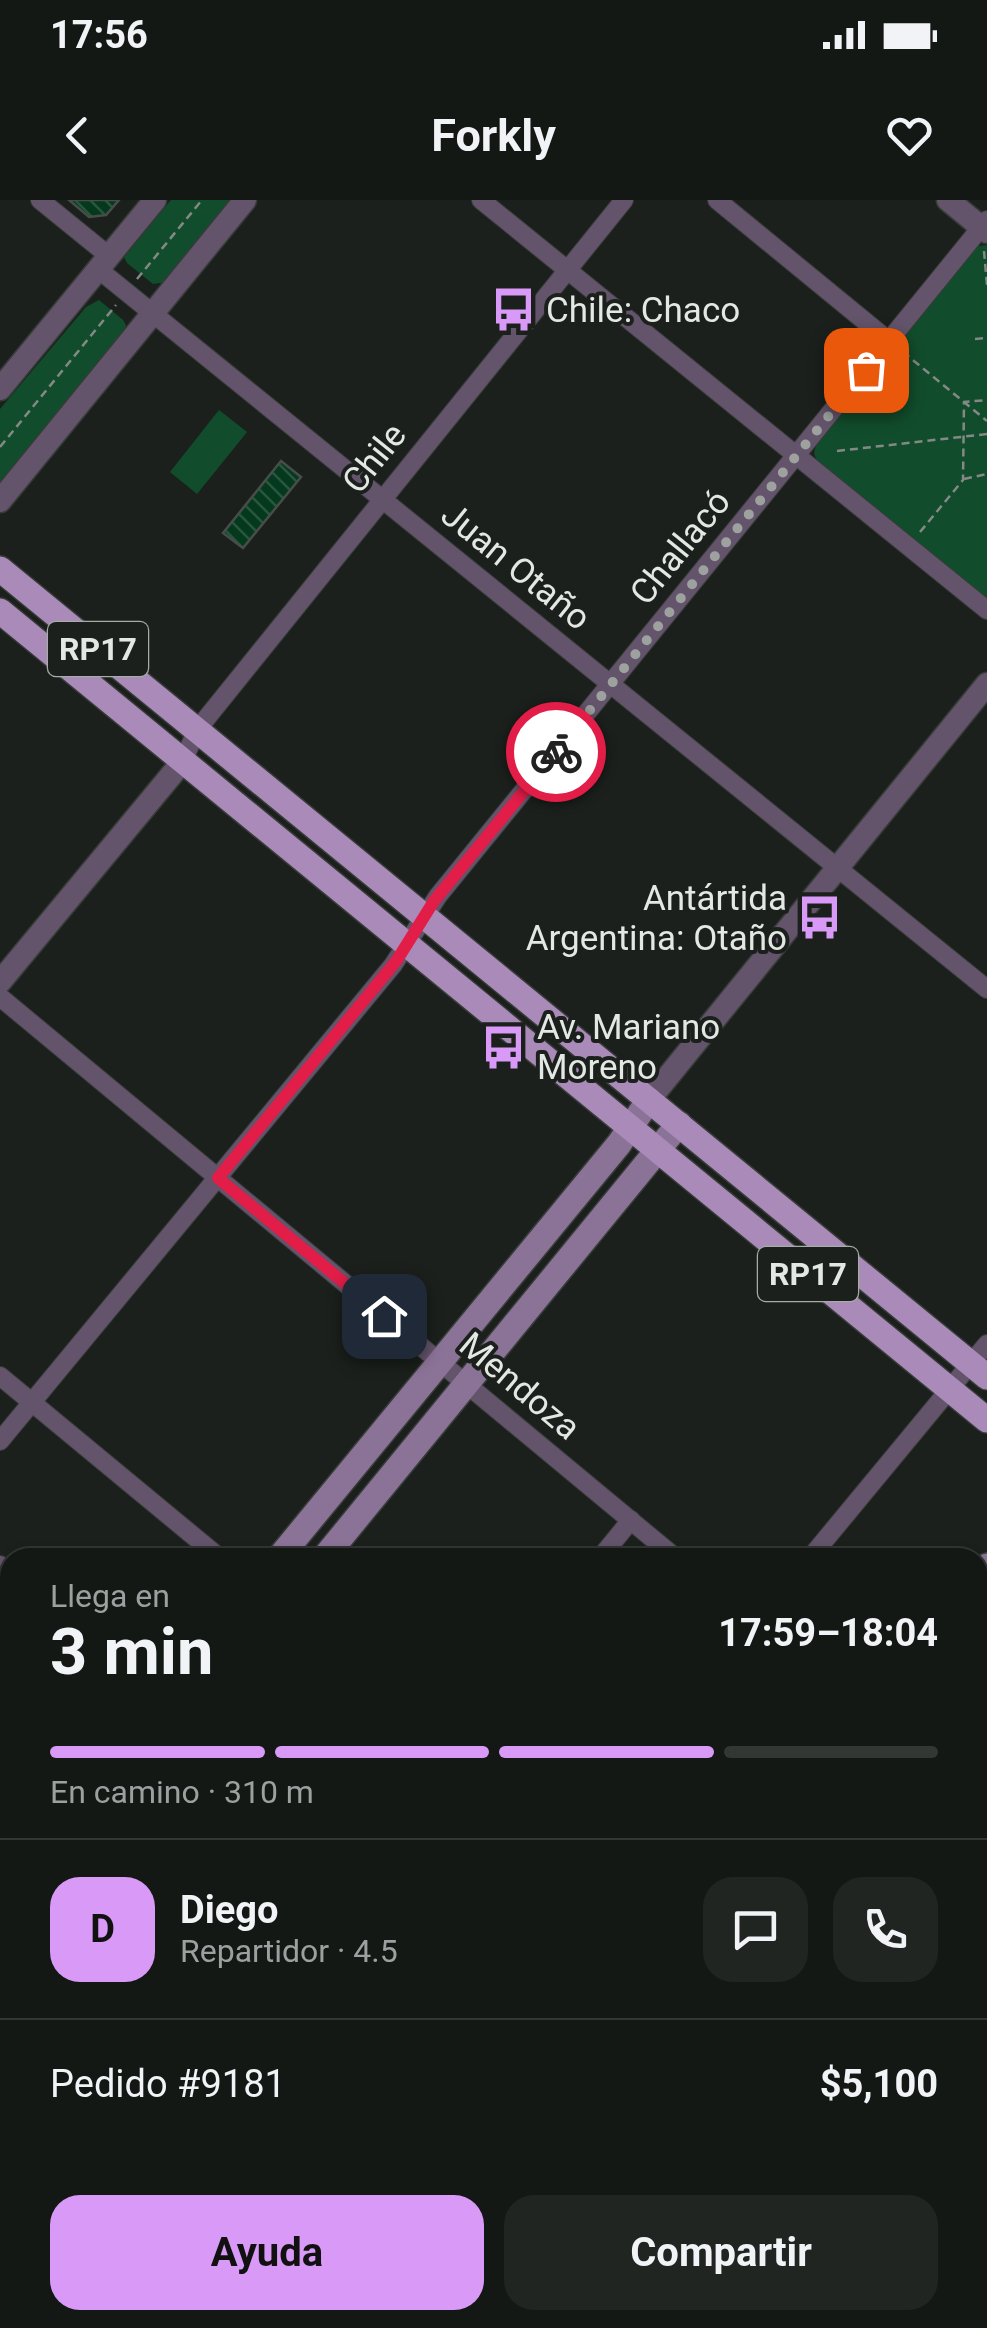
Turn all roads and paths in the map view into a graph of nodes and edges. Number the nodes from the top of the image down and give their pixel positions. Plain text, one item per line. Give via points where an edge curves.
1 (40, 200) edge
2 (155, 200) edge
3 (202, 200) edge
4 (245, 200) edge
5 (481, 200) edge
6 (624, 200) edge
7 (717, 200) edge
8 (948, 200) edge
9 (985, 231) edge
10 (104, 262) junction
11 (568, 270) junction
12 (987, 285) edge
13 (126, 292) junction
14 (152, 314) junction
15 (987, 338) edge
16 (975, 339) dead end
17 (895, 346) junction
18 (0, 389) edge
19 (987, 400) edge
20 (964, 402) junction
21 (987, 421) edge
22 (987, 434) edge
23 (964, 437) junction
24 (0, 447) edge
25 (837, 451) dead end
26 (796, 455) junction
27 (987, 474) edge
28 (962, 480) junction
29 (382, 500) junction
30 (0, 501) edge
31 (918, 534) dead end
32 (0, 569) edge
33 (987, 610) edge
34 (0, 611) edge
35 (610, 684) junction
36 (987, 684) edge
37 (196, 730) junction
38 (183, 761) junction
39 (837, 868) junction
40 (425, 917) junction
41 (408, 945) junction
42 (0, 982) edge
43 (987, 990) edge
44 (0, 997) edge
45 (649, 1100) junction
46 (679, 1124) junction
47 (630, 1127) junction
48 (658, 1150) junction
49 (218, 1178) junction
50 (981, 1361) edge
51 (440, 1362) junction
52 (0, 1376) edge
53 (466, 1384) junction
54 (949, 1390) junction
55 (32, 1403) junction
56 (987, 1420) edge
57 (0, 1442) edge
58 (631, 1520) junction
59 (208, 1548) edge
60 (286, 1548) edge
61 (332, 1548) edge
62 (608, 1548) edge
63 (664, 1548) edge
64 (818, 1548) edge

1 - 10 street, Juan Otaño
2 - 10 street
3 - 13 path
4 - 14 street
5 - 11 street
6 - 11 street, Chile
7 - 17 street
8 - 9 street
9 - 12 path
9 - 17 street, Challacó
10 - 13 street, Juan Otaño
10 - 18 street
11 - 26 street
11 - 29 street, Chile
13 - 14 street, Juan Otaño
13 - 24 path
14 - 29 street, Juan Otaño
14 - 30 street
15 - 16 path
17 - 20 path
17 - 26 street, Challacó
19 - 20 path
20 - 21 path
20 - 23 path
22 - 23 path
23 - 25 path
23 - 28 path
26 - 33 street
26 - 35 street, Challacó
27 - 28 path
28 - 31 path
29 - 35 street, Juan Otaño
29 - 37 street, Chile
32 - 37 main road, RP17
34 - 38 main road, RP17
35 - 39 street, Juan Otaño
35 - 40 street, Challacó
36 - 39 street
37 - 38 street, Chile
37 - 40 main road, RP17
38 - 41 main road, RP17
38 - 42 street
39 - 43 street, Juan Otaño
39 - 45 street
40 - 41 street, Challacó
40 - 45 main road, RP17
41 - 47 main road, RP17
41 - 49 street, Challacó
44 - 49 street, Mendoza
45 - 46 main road, RP17
45 - 47 main road
46 - 48 main road
46 - 50 main road, RP17
47 - 48 main road, RP17
47 - 51 main road
48 - 53 main road
48 - 54 main road, RP17
49 - 51 street, Mendoza
49 - 55 street, Challacó
50 - 54 street
51 - 53 street, Mendoza
51 - 60 main road
52 - 55 street
53 - 58 street, Mendoza
53 - 61 main road
54 - 56 main road, RP17
54 - 64 street
55 - 57 street, Challacó
55 - 59 street
58 - 62 street
58 - 63 street, Mendoza

